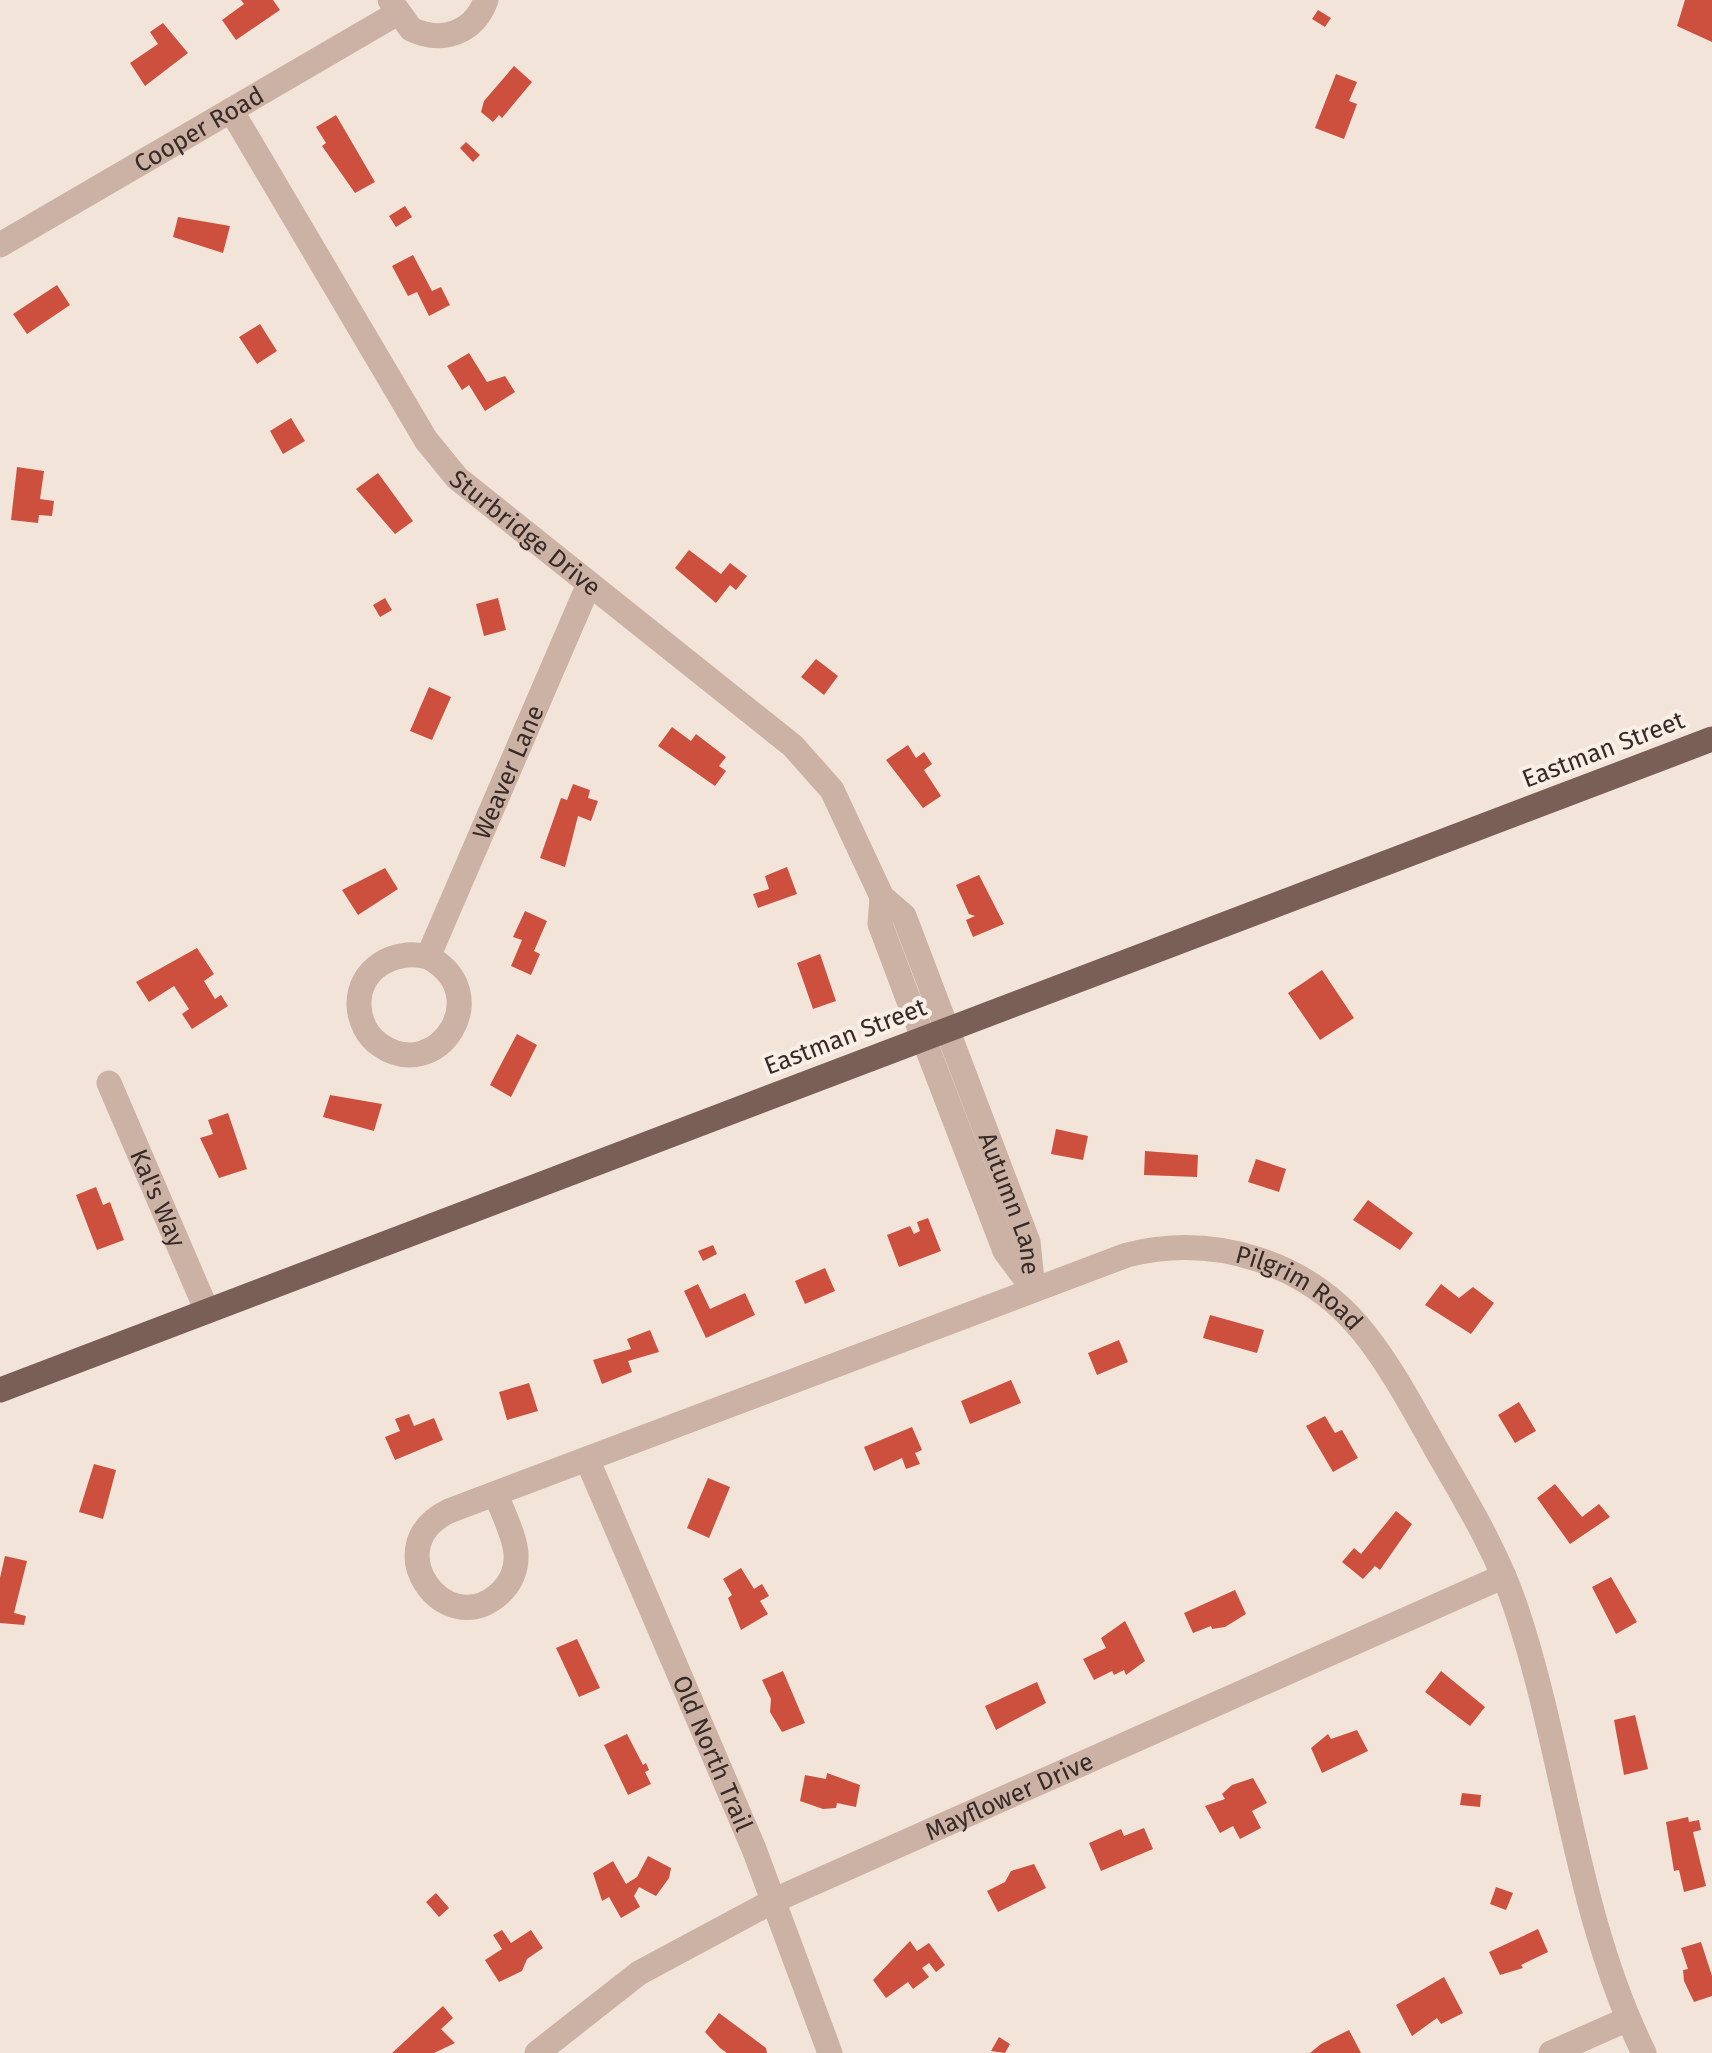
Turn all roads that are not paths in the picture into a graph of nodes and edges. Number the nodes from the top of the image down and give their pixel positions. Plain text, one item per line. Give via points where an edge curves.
1 (486, 0) edge
2 (393, 7) edge
3 (231, 110) junction
4 (0, 245) edge
5 (589, 584) junction
6 (1712, 739) edge
7 (428, 958) junction
8 (936, 1034) junction
9 (109, 1083) dead end
10 (1033, 1289) junction
11 (207, 1311) junction
12 (0, 1390) edge
13 (588, 1459) junction
14 (496, 1494) junction
15 (1504, 1576) junction
16 (775, 1900) junction
17 (1628, 2019) junction
18 (537, 2053) edge
19 (830, 2053) edge
20 (1551, 2053) edge
21 (1644, 2053) edge

1 - 2 street, Cooper Road via 471,24 442,37 411,29
2 - 3 street, Cooper Road
3 - 4 street, Cooper Road
3 - 5 street, Sturbridge Drive via 442,460
5 - 7 street, Weaver Lane
5 - 8 street, Sturbridge Drive via 812,764 848,816 882,897 904,916
6 - 8 main road, Eastman Street
7 - 7 street via 457,987 454,1028 431,1049 390,1050 362,1021 365,980 387,959
8 - 10 street, Autumn Lane via 1028,1242
8 - 11 main road, Eastman Street
9 - 11 street, Kal's Way
10 - 13 street, Pilgrim Road
10 - 15 street, Pilgrim Road via 1167,1247 1248,1256 1304,1280 1374,1347
11 - 12 main road, Eastman Street
13 - 14 street, Pilgrim Road
13 - 16 street, Old North Trail
14 - 14 street, Pilgrim Road via 440,1516 420,1540 422,1580 444,1601 484,1604 512,1575 514,1545
15 - 16 street, Mayflower Drive
15 - 17 street, Pilgrim Road
16 - 18 street, Mayflower Drive via 639,1972
16 - 19 street, Old North Trail
17 - 20 street
17 - 21 street, Pilgrim Road

